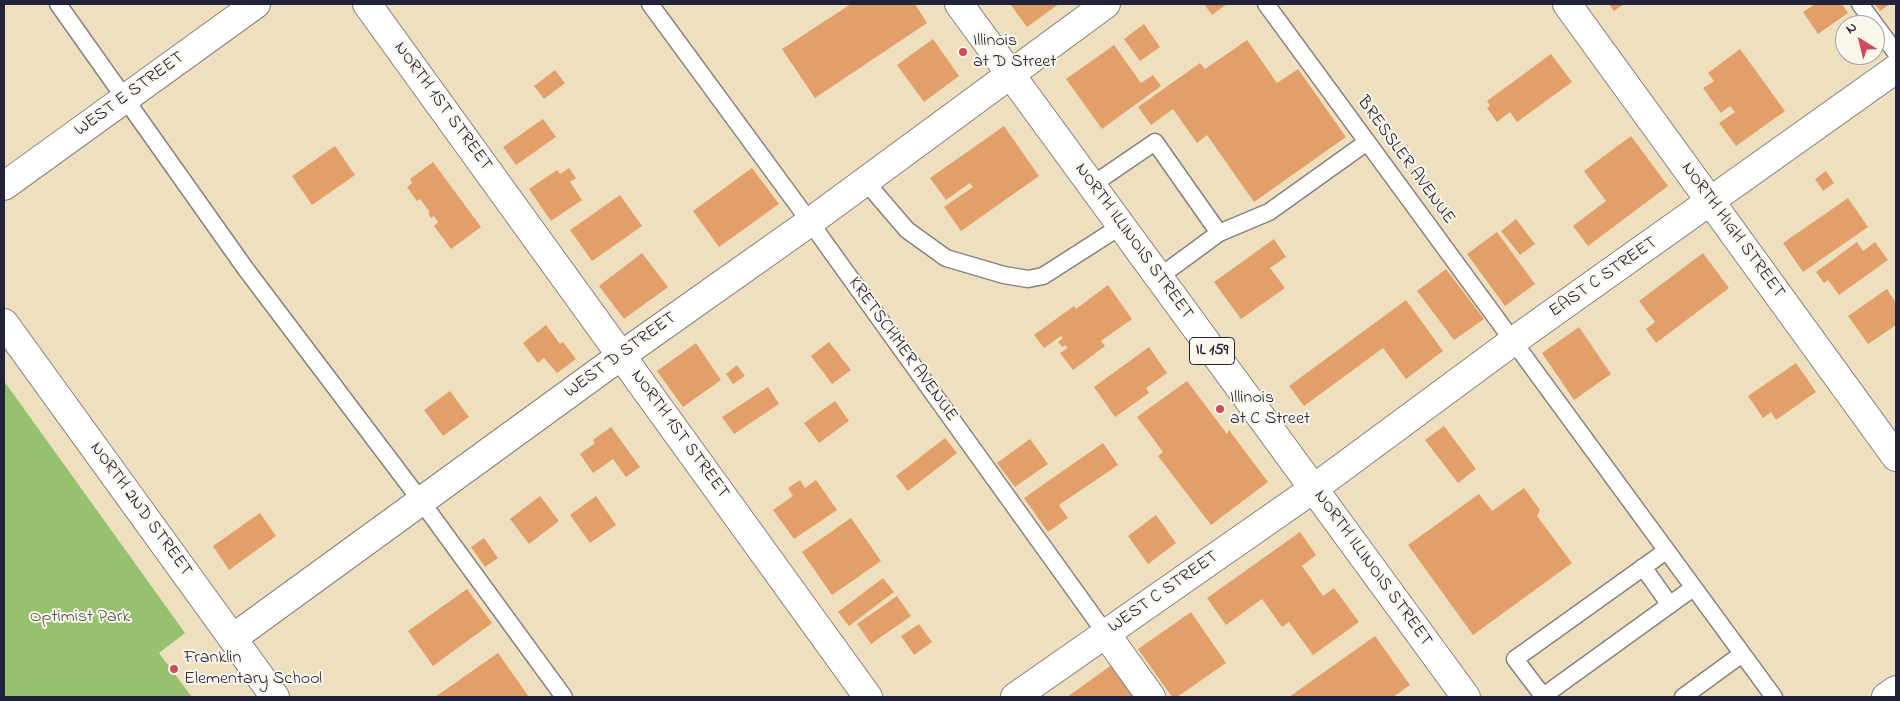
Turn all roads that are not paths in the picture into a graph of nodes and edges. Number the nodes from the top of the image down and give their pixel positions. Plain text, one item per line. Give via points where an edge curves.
1 (58, 4) edge
2 (256, 4) edge
3 (367, 4) edge
4 (650, 4) edge
5 (960, 4) edge
6 (1106, 4) edge
7 (1266, 4) edge
8 (1567, 4) edge
9 (1860, 4) edge
10 (1896, 53) edge
11 (1896, 69) edge
12 (1009, 74) junction
13 (126, 98) junction
14 (1367, 142) junction
15 (865, 181) junction
16 (1092, 185) junction
17 (4, 186) edge
18 (1711, 202) junction
19 (810, 222) junction
20 (1121, 226) junction
21 (1219, 233) junction
22 (1159, 277) junction
23 (4, 323) edge
24 (1512, 342) junction
25 (622, 355) junction
26 (1896, 457) edge
27 (1313, 489) junction
28 (421, 501) junction
29 (1666, 550) junction
30 (1643, 567) junction
31 (1693, 588) junction
32 (1670, 605) junction
33 (1106, 634) junction
34 (233, 638) junction
35 (1742, 654) junction
36 (1896, 690) edge
37 (1702, 692) edge
38 (275, 697) edge
39 (564, 697) edge
40 (868, 697) edge
41 (1015, 697) edge
42 (1151, 697) edge
43 (1466, 697) edge
44 (1542, 697) edge
45 (1683, 697) edge
46 (1774, 697) edge
47 (1886, 697) edge

1 - 13 lane
2 - 13 street, WEST E STREET
3 - 25 street, NORTH 1ST STREET
4 - 19 lane, KRETSCHMER AVENUE
5 - 12 street, NORTH ILLINOIS STREET / IL 159
6 - 12 street, WEST D STREET
7 - 14 lane, BRESSLER AVENUE
8 - 18 street, NORTH HIGH STREET
9 - 10 lane
11 - 18 street, EAST C STREET
12 - 15 street, WEST D STREET
12 - 16 street, NORTH ILLINOIS STREET / IL 159
13 - 17 street, WEST E STREET
13 - 28 lane via 245,268
14 - 21 lane via 1269,212
14 - 24 lane, BRESSLER AVENUE
15 - 19 street, WEST D STREET
15 - 20 lane via 907,230 946,258 1004,275 1043,276
16 - 20 street, NORTH ILLINOIS STREET / IL 159
16 - 21 lane via 1155,142
18 - 24 street, EAST C STREET
18 - 26 street, NORTH HIGH STREET
19 - 25 street, WEST D STREET
19 - 33 lane, KRETSCHMER AVENUE
20 - 22 street, NORTH ILLINOIS STREET / IL 159
21 - 22 lane
22 - 27 street, NORTH ILLINOIS STREET / IL 159
23 - 34 street, NORTH 2ND STREET
24 - 27 street, EAST C STREET
24 - 29 lane, BRESSLER AVENUE
25 - 28 street, WEST D STREET
25 - 40 street, NORTH 1ST STREET
27 - 33 street, WEST C STREET
27 - 43 street, NORTH ILLINOIS STREET / IL 159
28 - 34 street, WEST D STREET
28 - 39 lane
29 - 30 lane
29 - 31 lane, BRESSLER AVENUE
30 - 32 lane
30 - 44 lane via 1515,659
31 - 32 lane
31 - 35 lane, BRESSLER AVENUE
32 - 44 lane
33 - 41 street, WEST C STREET
33 - 42 street, KRETSCHMER AVENUE
34 - 38 street, NORTH 2ND STREET
35 - 37 lane
35 - 46 lane, BRESSLER AVENUE
36 - 47 street
37 - 45 lane

